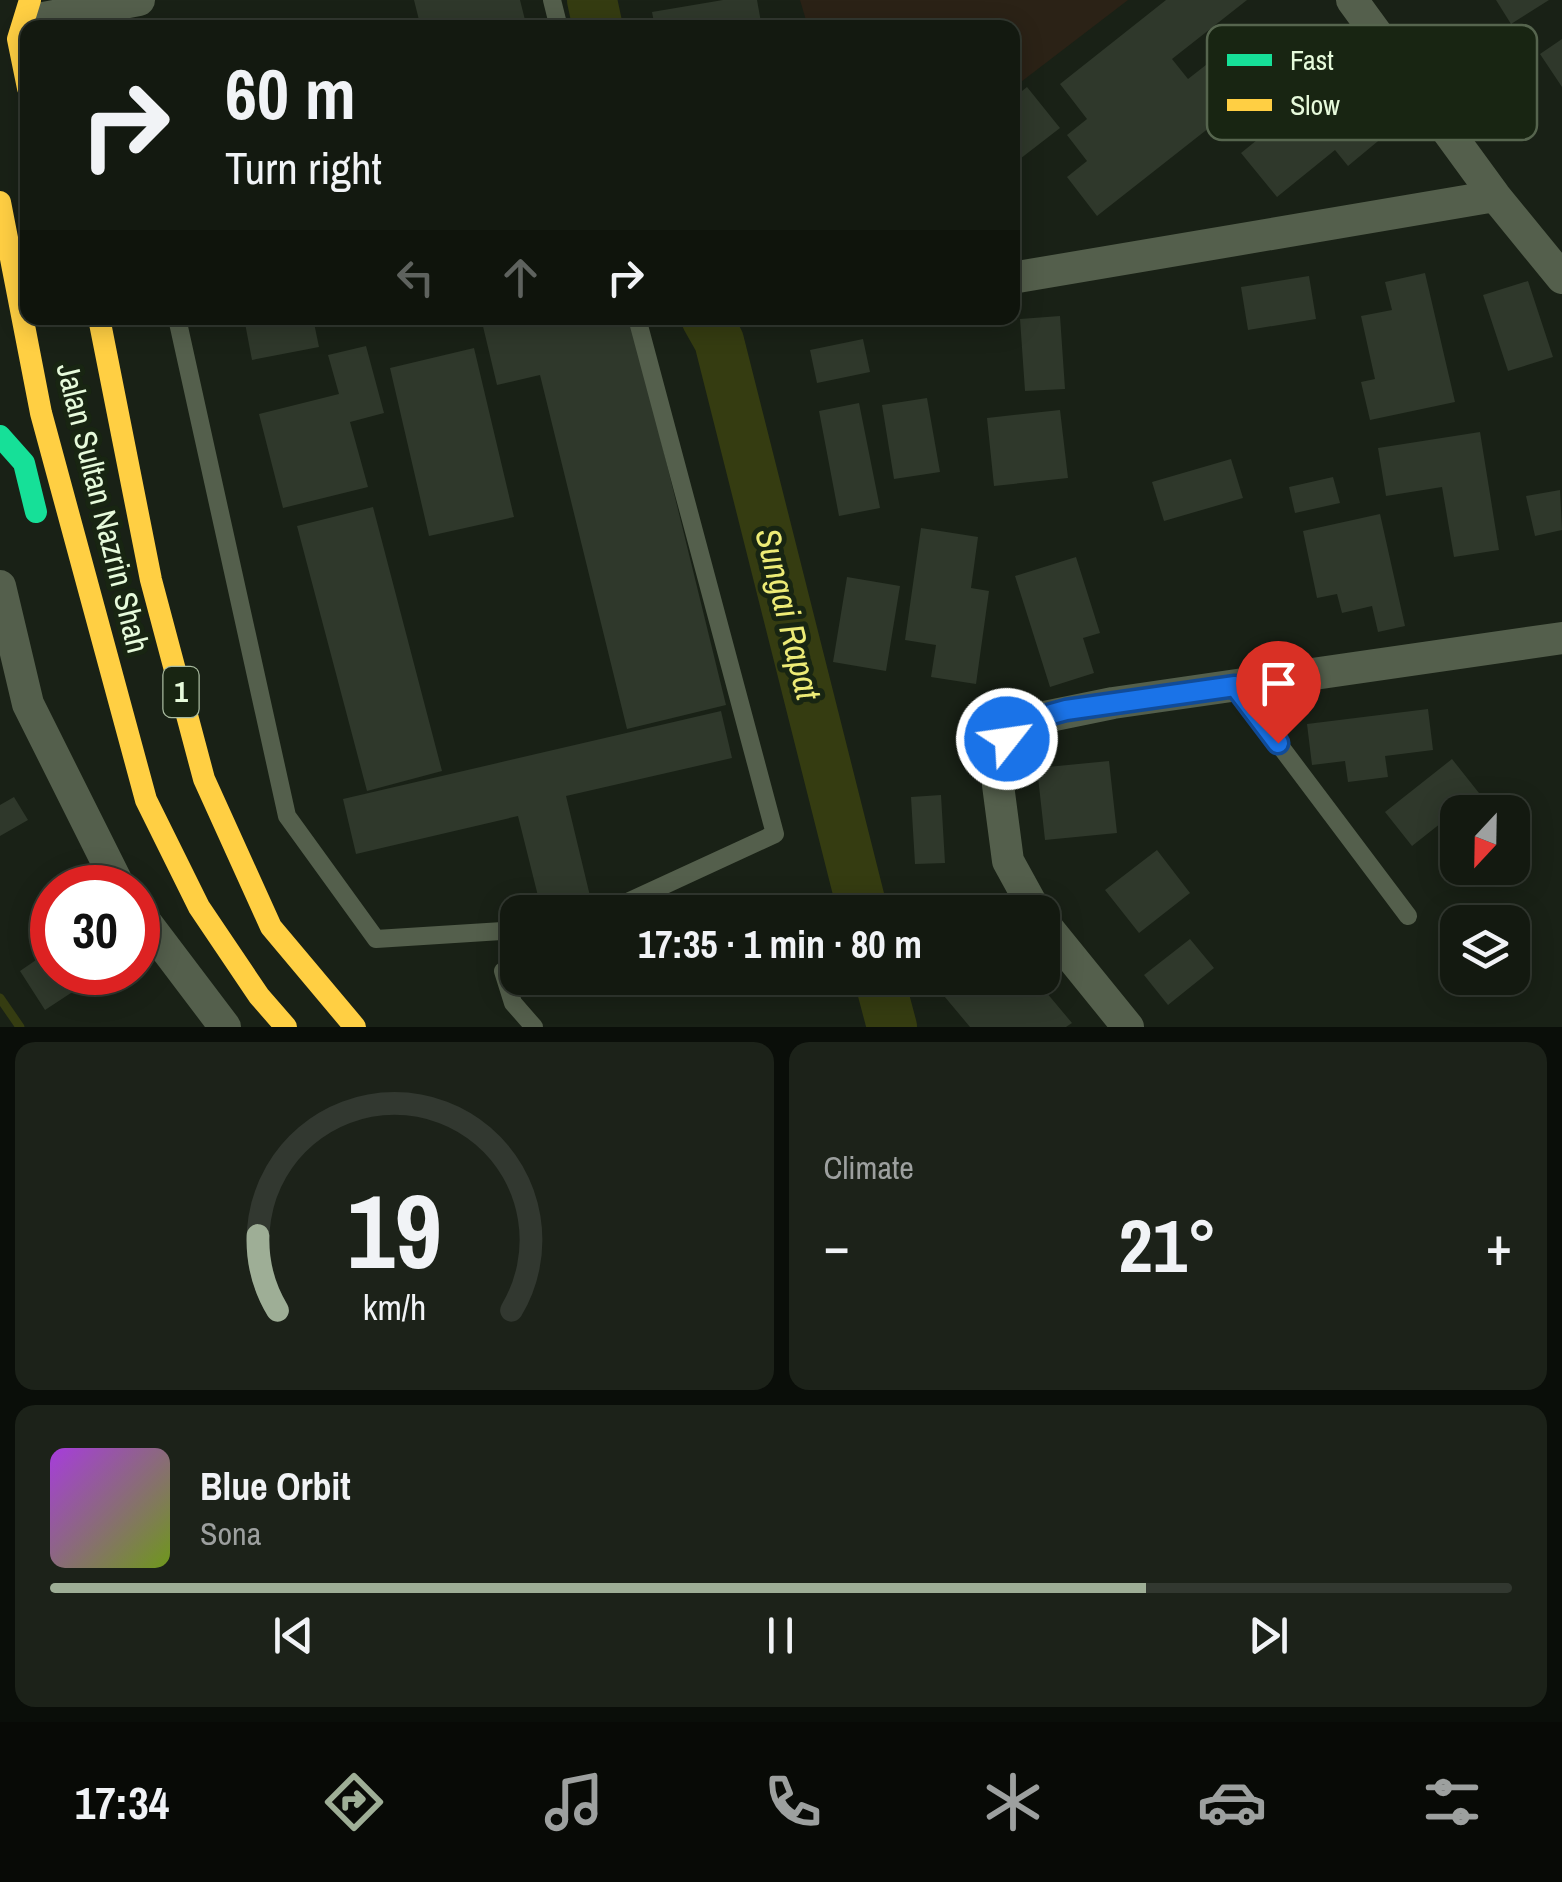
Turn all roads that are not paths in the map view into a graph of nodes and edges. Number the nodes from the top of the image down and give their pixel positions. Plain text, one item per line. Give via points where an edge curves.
1 (1352, 0) edge
2 (118, 9) edge
3 (36, 12) edge
4 (1370, 25) edge
5 (1454, 140) edge
6 (1495, 196) junction
7 (0, 202) edge
8 (7, 235) junction
9 (0, 259) edge
10 (1020, 277) edge
11 (1562, 278) edge
12 (20, 284) edge
13 (31, 325) edge
14 (100, 325) edge
15 (179, 325) edge
16 (639, 325) edge
17 (0, 436) edge
18 (102, 450) dead end
19 (40, 531) dead end
20 (151, 580) junction
21 (0, 586) edge
22 (74, 620) dead end
23 (1562, 638) edge
24 (1235, 686) junction
25 (146, 800) junction
26 (108, 865) edge
27 (643, 895) edge
28 (1027, 895) edge
29 (1408, 916) dead end
30 (500, 931) edge
31 (160, 941) edge
32 (1060, 943) edge
33 (510, 995) edge
34 (225, 1027) edge
35 (286, 1027) edge
36 (355, 1027) edge
37 (534, 1027) edge
38 (1128, 1027) edge

1 - 4 street
2 - 3 street
5 - 6 street
6 - 10 street
6 - 11 street
7 - 8 highway, Jalan Sultan Nazrin Shah / 1
8 - 9 highway
8 - 12 highway, Jalan Sultan Nazrin Shah / 1
13 - 25 highway, Jalan Sultan Nazrin Shah / 1
14 - 20 highway, Jalan Sultan Nazrin Shah / 1
15 - 30 lane via 286,816 376,939
16 - 27 lane via 775,834
17 - 19 highway via 24,463
18 - 20 highway via 129,560
20 - 36 highway, Jalan Sultan Nazrin Shah / 1 via 204,779 264,911
21 - 26 street via 28,704
22 - 25 highway
23 - 24 street
24 - 28 street via 1066,710 1030,720 1007,739 998,784 1008,860
24 - 29 lane
25 - 35 highway, Jalan Sultan Nazrin Shah / 1 via 199,907
31 - 34 street
32 - 38 street
33 - 37 lane

